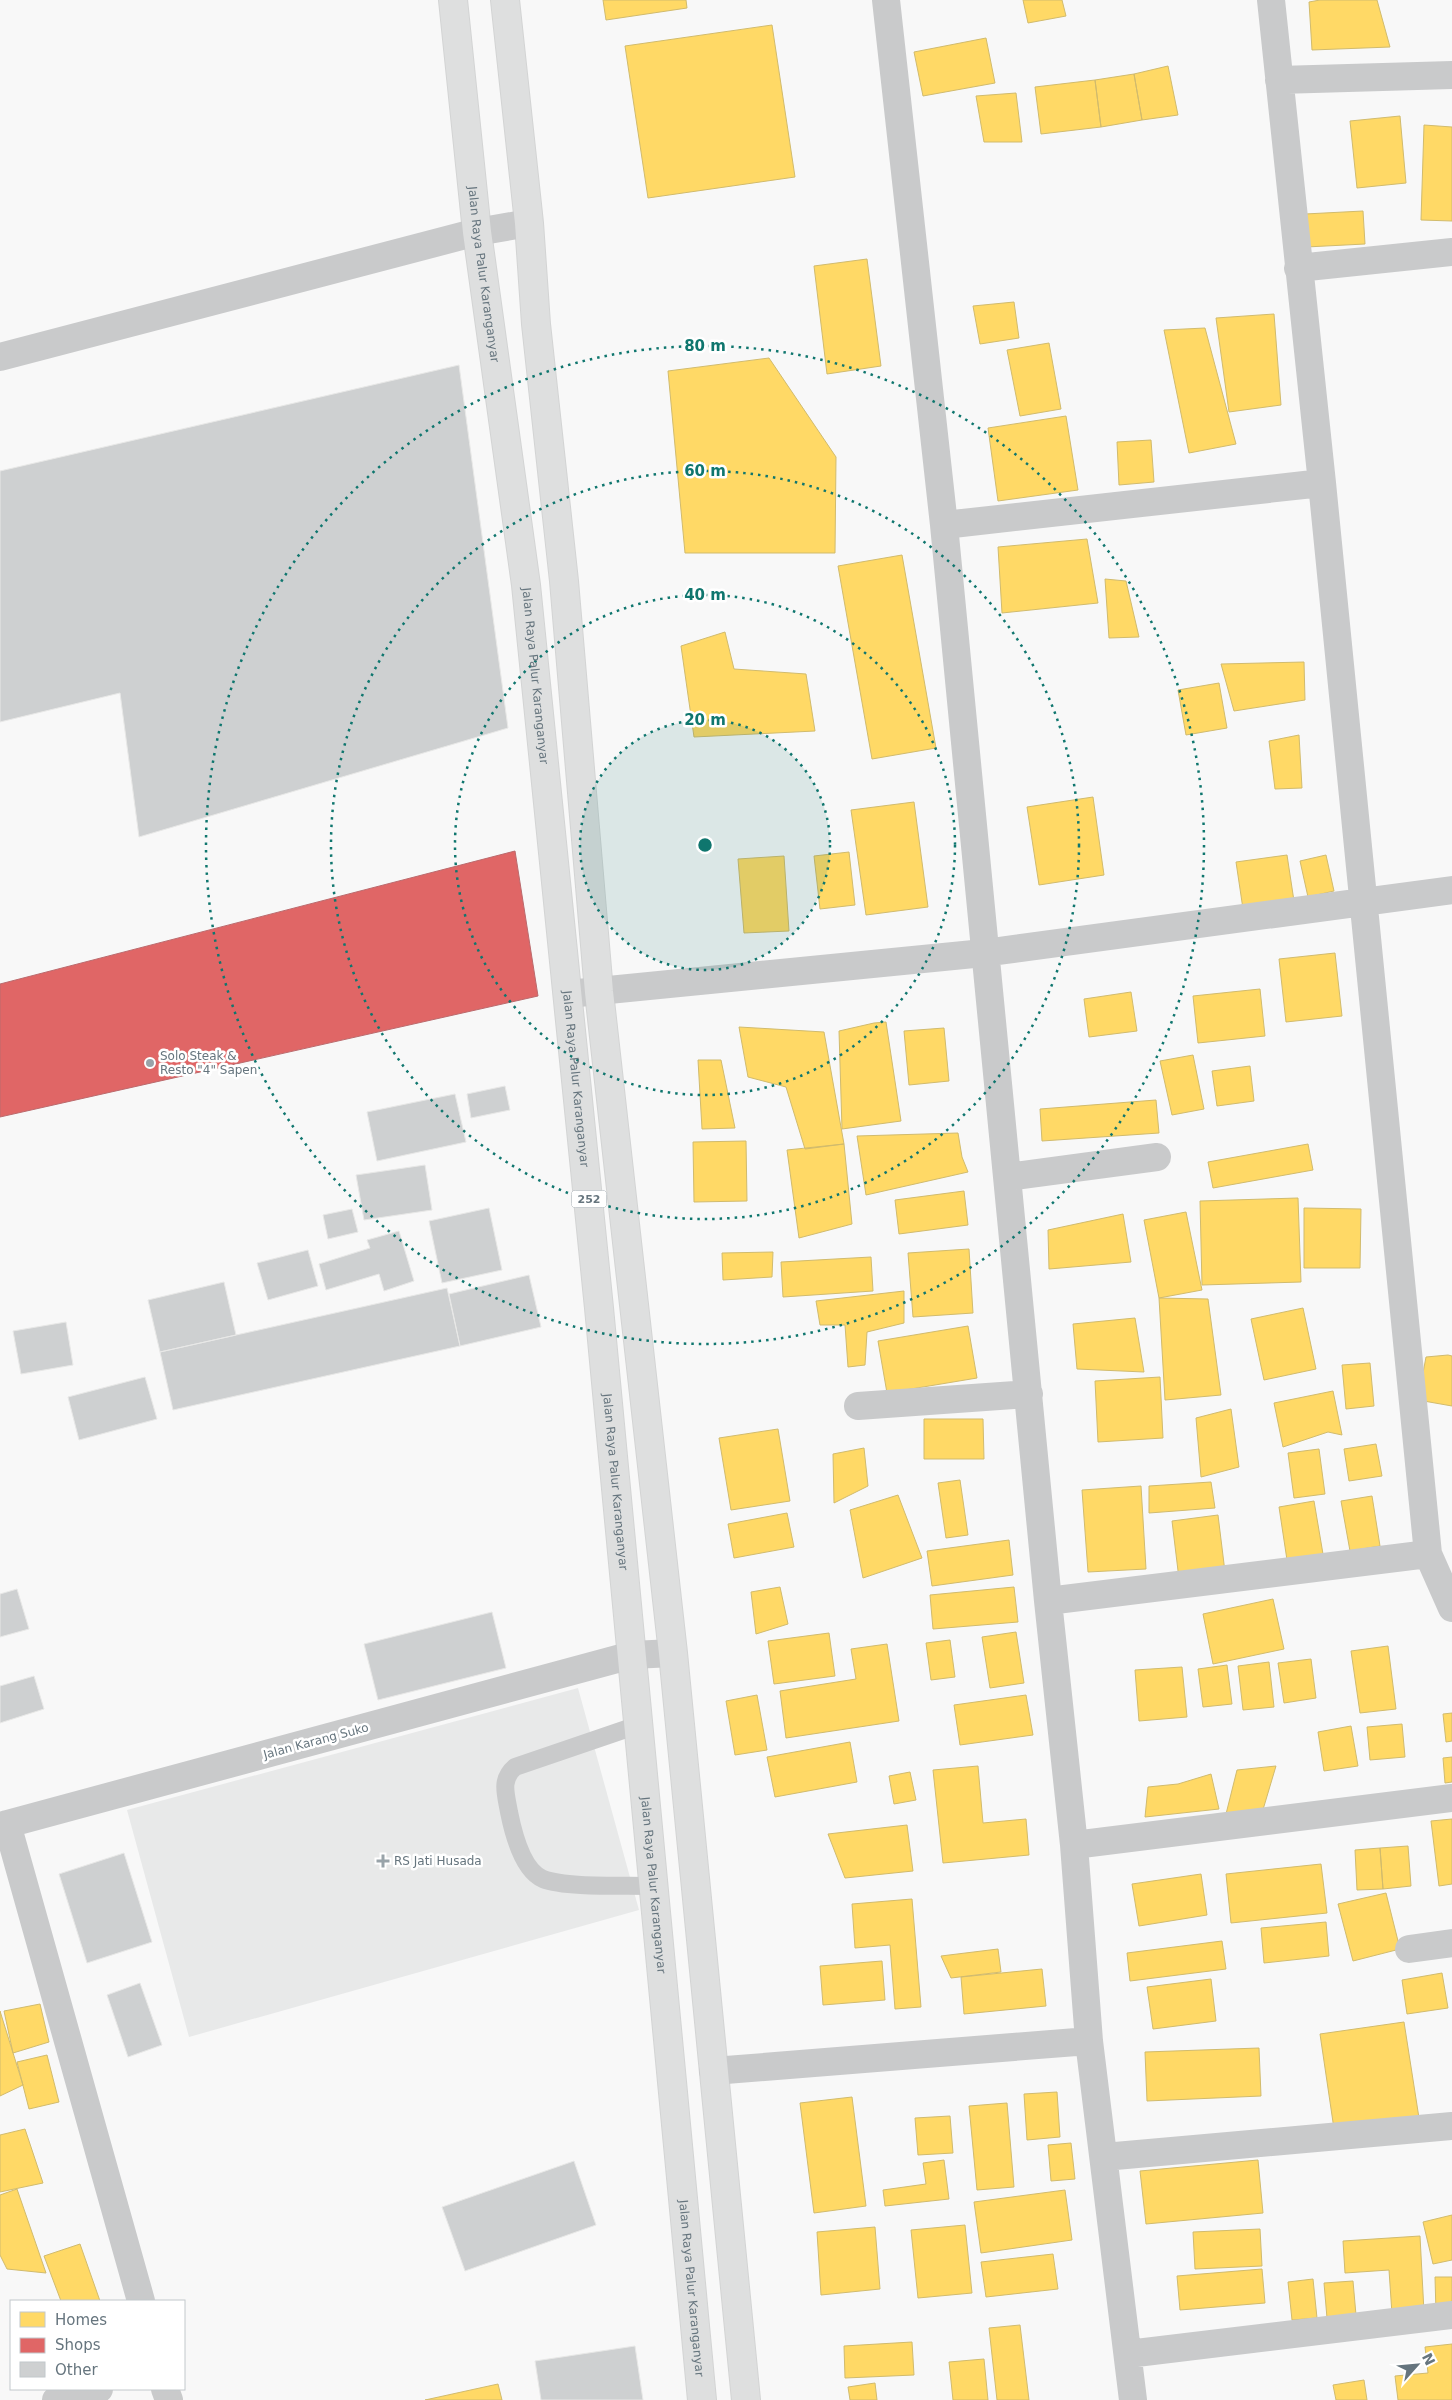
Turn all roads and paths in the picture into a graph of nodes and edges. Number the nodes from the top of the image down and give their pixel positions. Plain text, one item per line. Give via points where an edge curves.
1 (453, 0) edge
2 (505, 0) edge
3 (886, 0) edge
4 (1270, 0) edge
5 (1452, 75) edge
6 (1279, 80) junction
7 (529, 223) junction
8 (477, 232) junction
9 (1452, 252) edge
10 (1298, 268) junction
11 (0, 357) edge
12 (1322, 483) junction
13 (944, 525) junction
14 (564, 581) junction
15 (526, 585) junction
16 (1452, 890) edge
17 (1364, 901) junction
18 (984, 953) junction
19 (599, 992) junction
20 (568, 994) junction
21 (1157, 1157) dead end
22 (1007, 1177) junction
23 (1028, 1394) junction
24 (858, 1406) dead end
25 (1428, 1554) junction
26 (1048, 1601) junction
27 (1452, 1608) edge
28 (673, 1653) junction
29 (632, 1655) junction
30 (638, 1725) junction
31 (1452, 1798) edge
32 (4, 1825) edge
33 (1074, 1845) junction
34 (654, 1886) junction
35 (1452, 1943) edge
36 (1409, 1949) dead end
37 (1089, 2042) junction
38 (713, 2070) junction
39 (1452, 2126) edge
40 (1104, 2157) junction
41 (141, 2300) edge
42 (1452, 2314) edge
43 (1128, 2354) junction
44 (95, 2390) edge
45 (56, 2400) edge
46 (702, 2400) edge
47 (746, 2400) edge
48 (1133, 2400) edge

1 - 8 main road, Jalan Raya Palur Karanganyar / 252
2 - 7 main road, 252
3 - 13 street
4 - 6 street
5 - 6 street
6 - 10 street
7 - 8 street
7 - 14 main road, 252 via 536,324
8 - 11 street
8 - 15 main road, Jalan Raya Palur Karanganyar / 252
9 - 10 street
10 - 12 street
12 - 13 street
12 - 17 street
13 - 18 street
14 - 15 main road
14 - 19 main road, 252
15 - 20 main road, Jalan Raya Palur Karanganyar / 252
16 - 17 street
17 - 18 street
17 - 25 street
18 - 19 street
18 - 22 street
19 - 20 street
19 - 28 main road, 252
20 - 29 main road, Jalan Raya Palur Karanganyar / 252
21 - 22 street
22 - 23 street
23 - 24 street
23 - 26 street
25 - 26 street
25 - 27 street
26 - 33 street
28 - 29 street, Jalan Karang Suko
28 - 38 main road, 252
29 - 30 main road, Jalan Raya Palur Karanganyar / 252
29 - 32 street, Jalan Karang Suko
30 - 34 main road, Jalan Raya Palur Karanganyar / 252
30 - 34 lane via 516,1767 508,1773 504,1784 514,1839 524,1861 541,1878 577,1884
31 - 33 street
32 - 41 street
33 - 37 street
34 - 46 main road, Jalan Raya Palur Karanganyar / 252
35 - 36 street
37 - 38 street
37 - 40 street
38 - 47 main road, 252
39 - 40 street
40 - 43 street
42 - 43 street
43 - 48 street
44 - 45 street

